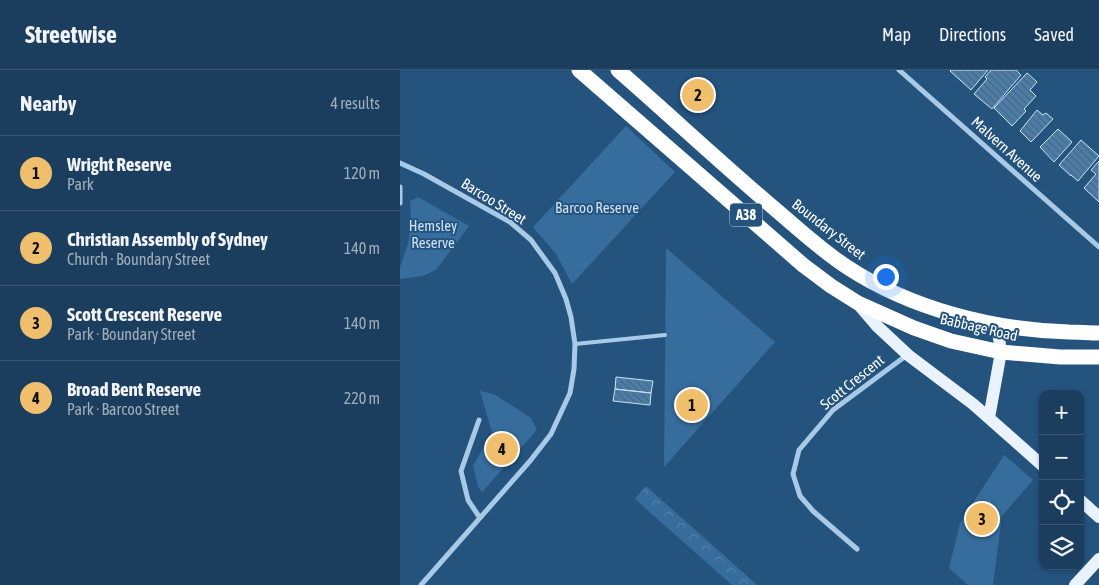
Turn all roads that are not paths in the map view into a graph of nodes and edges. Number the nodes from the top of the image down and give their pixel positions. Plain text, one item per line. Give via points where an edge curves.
1 (579, 70) edge
2 (618, 70) edge
3 (899, 70) edge
4 (400, 163) edge
5 (400, 187) edge
6 (400, 203) edge
7 (1099, 247) edge
8 (858, 303) junction
9 (997, 325) junction
10 (1099, 333) edge
11 (665, 335) dead end
12 (575, 344) junction
13 (1001, 352) junction
14 (908, 355) junction
15 (1099, 357) edge
16 (989, 418) junction
17 (479, 420) dead end
18 (1039, 462) edge
19 (1084, 504) edge
20 (1099, 517) edge
21 (480, 518) junction
22 (857, 549) dead end
23 (1099, 558) edge
24 (421, 585) edge
25 (1075, 585) edge

1 - 8 highway, A38 via 803,265
2 - 9 highway, Boundary Street / A38 via 744,183 846,267 911,300
3 - 7 street, Malvern Avenue
4 - 12 street, Barcoo Street via 510,222 531,240 555,273 566,299
5 - 6 street
8 - 13 highway, Babbage Road / A38 via 950,341
8 - 14 main road
9 - 10 highway, Babbage Road / A38 via 1033,331
9 - 13 main road
11 - 12 lane
12 - 21 street, Barcoo Street via 570,393 551,434
13 - 15 highway, Babbage Road / A38 via 1060,358
13 - 16 main road
14 - 16 main road
14 - 22 street, Scott Crescent via 833,410 799,450 792,474 800,496
16 - 18 main road
17 - 21 street via 461,471 468,500
19 - 20 main road
21 - 24 street, Barcoo Street
23 - 25 main road

